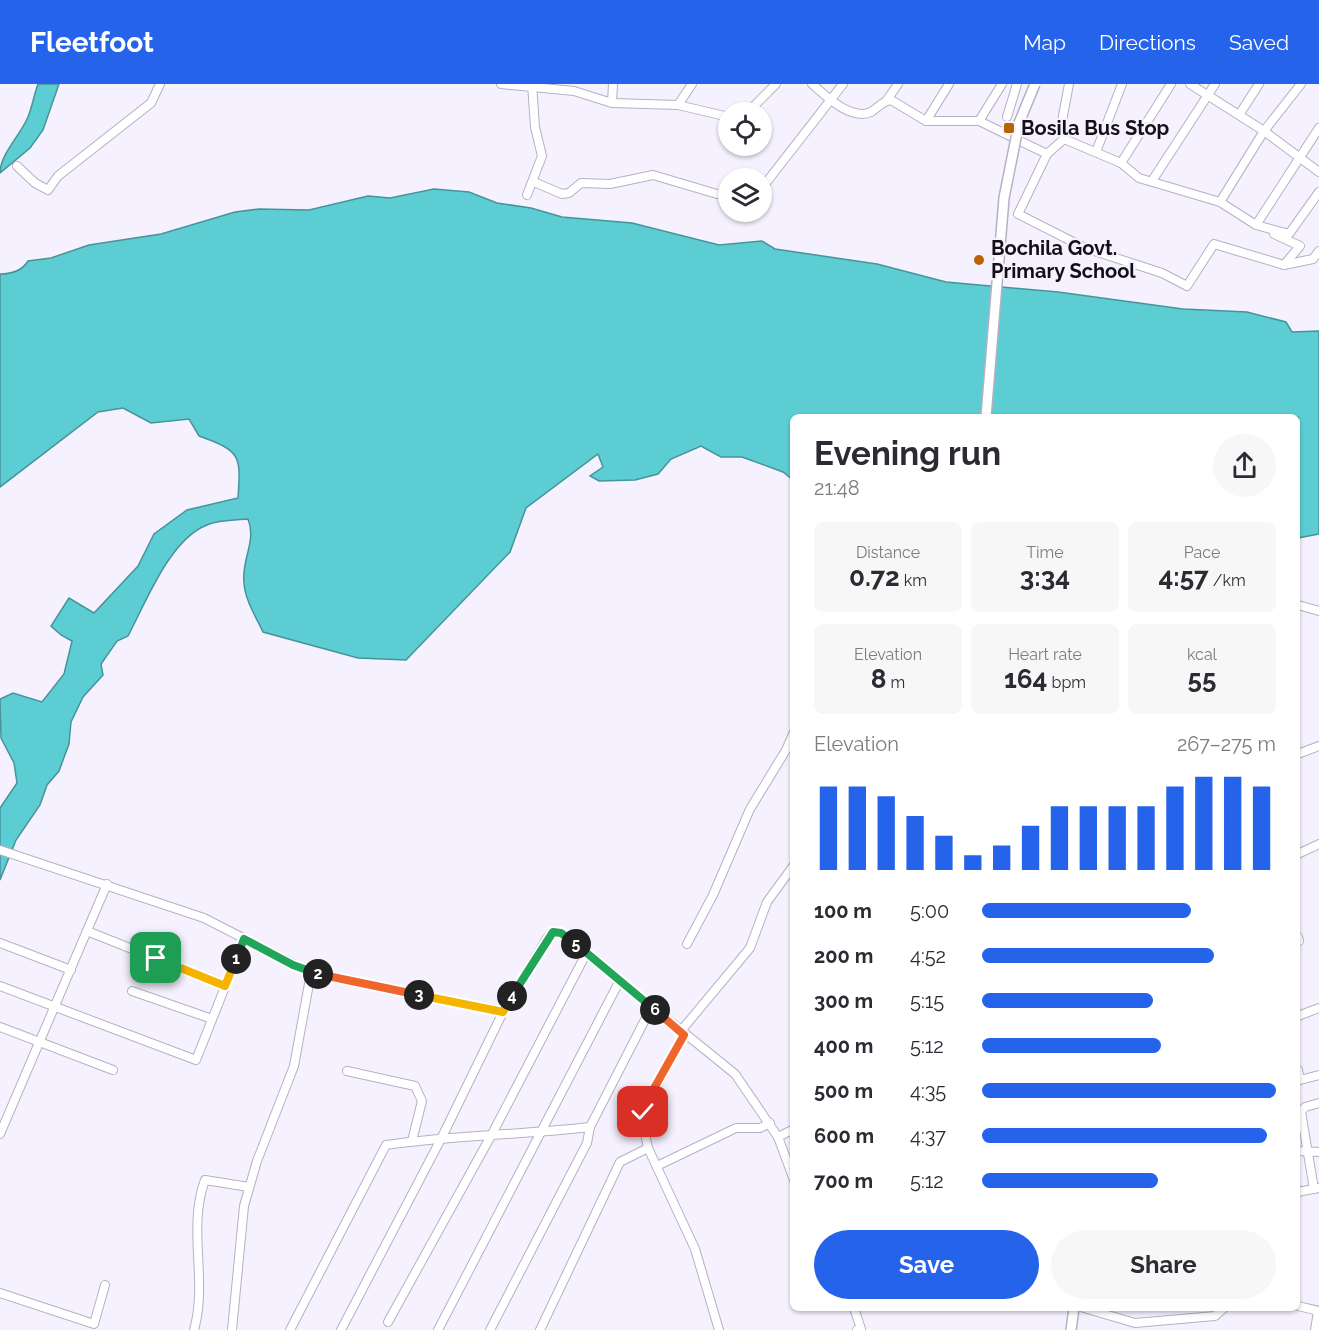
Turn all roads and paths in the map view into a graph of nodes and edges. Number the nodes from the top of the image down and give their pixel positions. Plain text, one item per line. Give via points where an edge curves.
1 (160, 84) edge
2 (501, 84) edge
3 (613, 84) edge
4 (692, 84) edge
5 (776, 84) edge
6 (812, 84) edge
7 (843, 84) edge
8 (898, 84) edge
9 (949, 84) edge
10 (1002, 84) edge
11 (1017, 84) edge
12 (1035, 84) edge
13 (1069, 84) edge
14 (1122, 84) edge
15 (1171, 84) edge
16 (1190, 84) edge
17 (1215, 84) edge
18 (1259, 84) edge
19 (1301, 84) edge
20 (533, 86) edge
21 (574, 88) edge
22 (1208, 95) junction
23 (832, 99) junction
24 (887, 100) junction
25 (758, 102) edge
26 (612, 103) junction
27 (678, 105) junction
28 (718, 114) edge
29 (1239, 115) junction
30 (1007, 117) dead end
31 (926, 121) junction
32 (979, 121) junction
33 (1319, 128) edge
34 (1264, 131) junction
35 (1064, 139) junction
36 (1096, 152) junction
37 (1047, 154) junction
38 (1301, 156) junction
39 (1121, 163) junction
40 (17, 166) dead end
41 (1319, 172) edge
42 (772, 175) edge
43 (1152, 181) junction
44 (534, 182) junction
45 (1319, 192) edge
46 (718, 194) edge
47 (527, 195) dead end
48 (1220, 202) junction
49 (1256, 225) junction
50 (1275, 231) junction
51 (1319, 251) edge
52 (1284, 265) junction
53 (986, 414) edge
54 (1300, 606) edge
55 (1319, 611) edge
56 (790, 741) edge
57 (1319, 746) edge
58 (1300, 753) edge
59 (1319, 844) edge
60 (0, 850) edge
61 (1300, 853) edge
62 (790, 870) edge
63 (107, 884) junction
64 (87, 931) junction
65 (244, 939) junction
66 (0, 943) edge
67 (687, 944) dead end
68 (587, 952) junction
69 (71, 970) junction
70 (310, 973) junction
71 (620, 980) junction
72 (0, 986) edge
73 (225, 986) junction
74 (132, 991) dead end
75 (56, 1006) junction
76 (651, 1008) junction
77 (1319, 1008) edge
78 (503, 1012) junction
79 (1300, 1015) edge
80 (212, 1019) junction
81 (0, 1027) edge
82 (682, 1033) junction
83 (40, 1041) junction
84 (112, 1070) dead end
85 (347, 1071) dead end
86 (1319, 1075) edge
87 (1300, 1080) edge
88 (1319, 1103) edge
89 (770, 1123) junction
90 (590, 1127) junction
91 (790, 1131) edge
92 (540, 1133) junction
93 (0, 1134) edge
94 (492, 1134) junction
95 (441, 1137) junction
96 (778, 1137) junction
97 (412, 1141) junction
98 (648, 1148) junction
99 (1300, 1151) edge
100 (1309, 1152) junction
101 (1319, 1152) edge
102 (657, 1166) junction
103 (790, 1169) edge
104 (249, 1188) junction
105 (1316, 1189) edge
106 (1300, 1192) edge
107 (105, 1285) dead end
108 (0, 1293) edge
109 (1300, 1306) edge
110 (855, 1311) edge
111 (1074, 1311) edge
112 (1094, 1311) edge
113 (1221, 1311) edge
114 (1318, 1311) edge
115 (388, 1322) dead end
116 (194, 1330) edge
117 (232, 1330) edge
118 (290, 1330) edge
119 (341, 1330) edge
120 (438, 1330) edge
121 (490, 1330) edge
122 (540, 1330) edge
123 (719, 1330) edge
124 (857, 1330) edge
125 (1071, 1330) edge
126 (1315, 1330) edge

1 - 40 street via 151,103 58,176 48,190 34,183
2 - 20 street
3 - 26 street
4 - 27 street
5 - 25 street
6 - 23 street
7 - 23 street
8 - 24 street
9 - 31 street
10 - 32 street
11 - 30 street
12 - 53 main road, bridge via 1019,123 1004,198
13 - 35 street via 1062,121
14 - 36 street
15 - 39 street
16 - 22 street
17 - 22 street
18 - 29 street
19 - 34 street
20 - 21 street
20 - 44 street via 535,127 542,156
21 - 26 street
22 - 29 street
22 - 43 street
23 - 24 street via 857,114 868,113
23 - 42 street
24 - 31 street via 897,101
26 - 27 street
27 - 28 street
29 - 34 street
31 - 32 street
32 - 37 street
33 - 38 street
34 - 38 street
34 - 48 street
35 - 36 street
35 - 37 street
36 - 39 street
37 - 52 street via 1018,214 1062,238 1162,273 1187,286 1214,244
38 - 41 street
38 - 49 street
39 - 43 street via 1139,177
43 - 48 street
44 - 46 street via 569,194 581,183 610,184 653,175
44 - 47 street
45 - 50 street via 1289,234
48 - 49 street
49 - 50 street
50 - 52 street via 1274,234 1300,246
51 - 52 street via 1313,259
54 - 55 street
56 - 67 street via 750,809
57 - 58 street
59 - 61 street
60 - 63 street
62 - 82 street via 767,902 750,948
63 - 64 street
63 - 65 street via 204,918
64 - 69 street
64 - 73 street
65 - 70 street
65 - 73 street
66 - 69 street
68 - 71 street
68 - 78 street via 561,933 553,932
68 - 94 street
69 - 75 street
70 - 78 street
70 - 104 street via 294,1066
71 - 76 street
71 - 92 street
72 - 75 street
73 - 80 street
74 - 80 street
75 - 80 street via 196,1060
75 - 83 street
76 - 82 street
76 - 90 street
77 - 79 street
78 - 95 street
81 - 83 street
82 - 89 street via 735,1074
82 - 98 street via 643,1112
83 - 84 street
83 - 93 street
85 - 97 street via 415,1086 422,1101
86 - 87 street
88 - 100 street via 1302,1109
89 - 96 street
89 - 102 street via 760,1128 736,1128
90 - 92 street
90 - 121 street via 587,1143
91 - 96 street
92 - 94 street
92 - 120 street
94 - 95 street
94 - 115 street
95 - 97 street
95 - 119 street
96 - 103 street
97 - 118 street via 386,1144
98 - 102 street
98 - 122 street via 620,1162
99 - 100 street
100 - 101 street
100 - 105 street
102 - 123 street via 695,1249
104 - 116 street via 206,1180 202,1187 196,1254 200,1310
104 - 117 street via 243,1206
105 - 106 street
107 - 108 street via 94,1324
109 - 114 street
110 - 124 street via 861,1329
111 - 125 main road
112 - 113 street via 1135,1323 1215,1316
114 - 126 street

